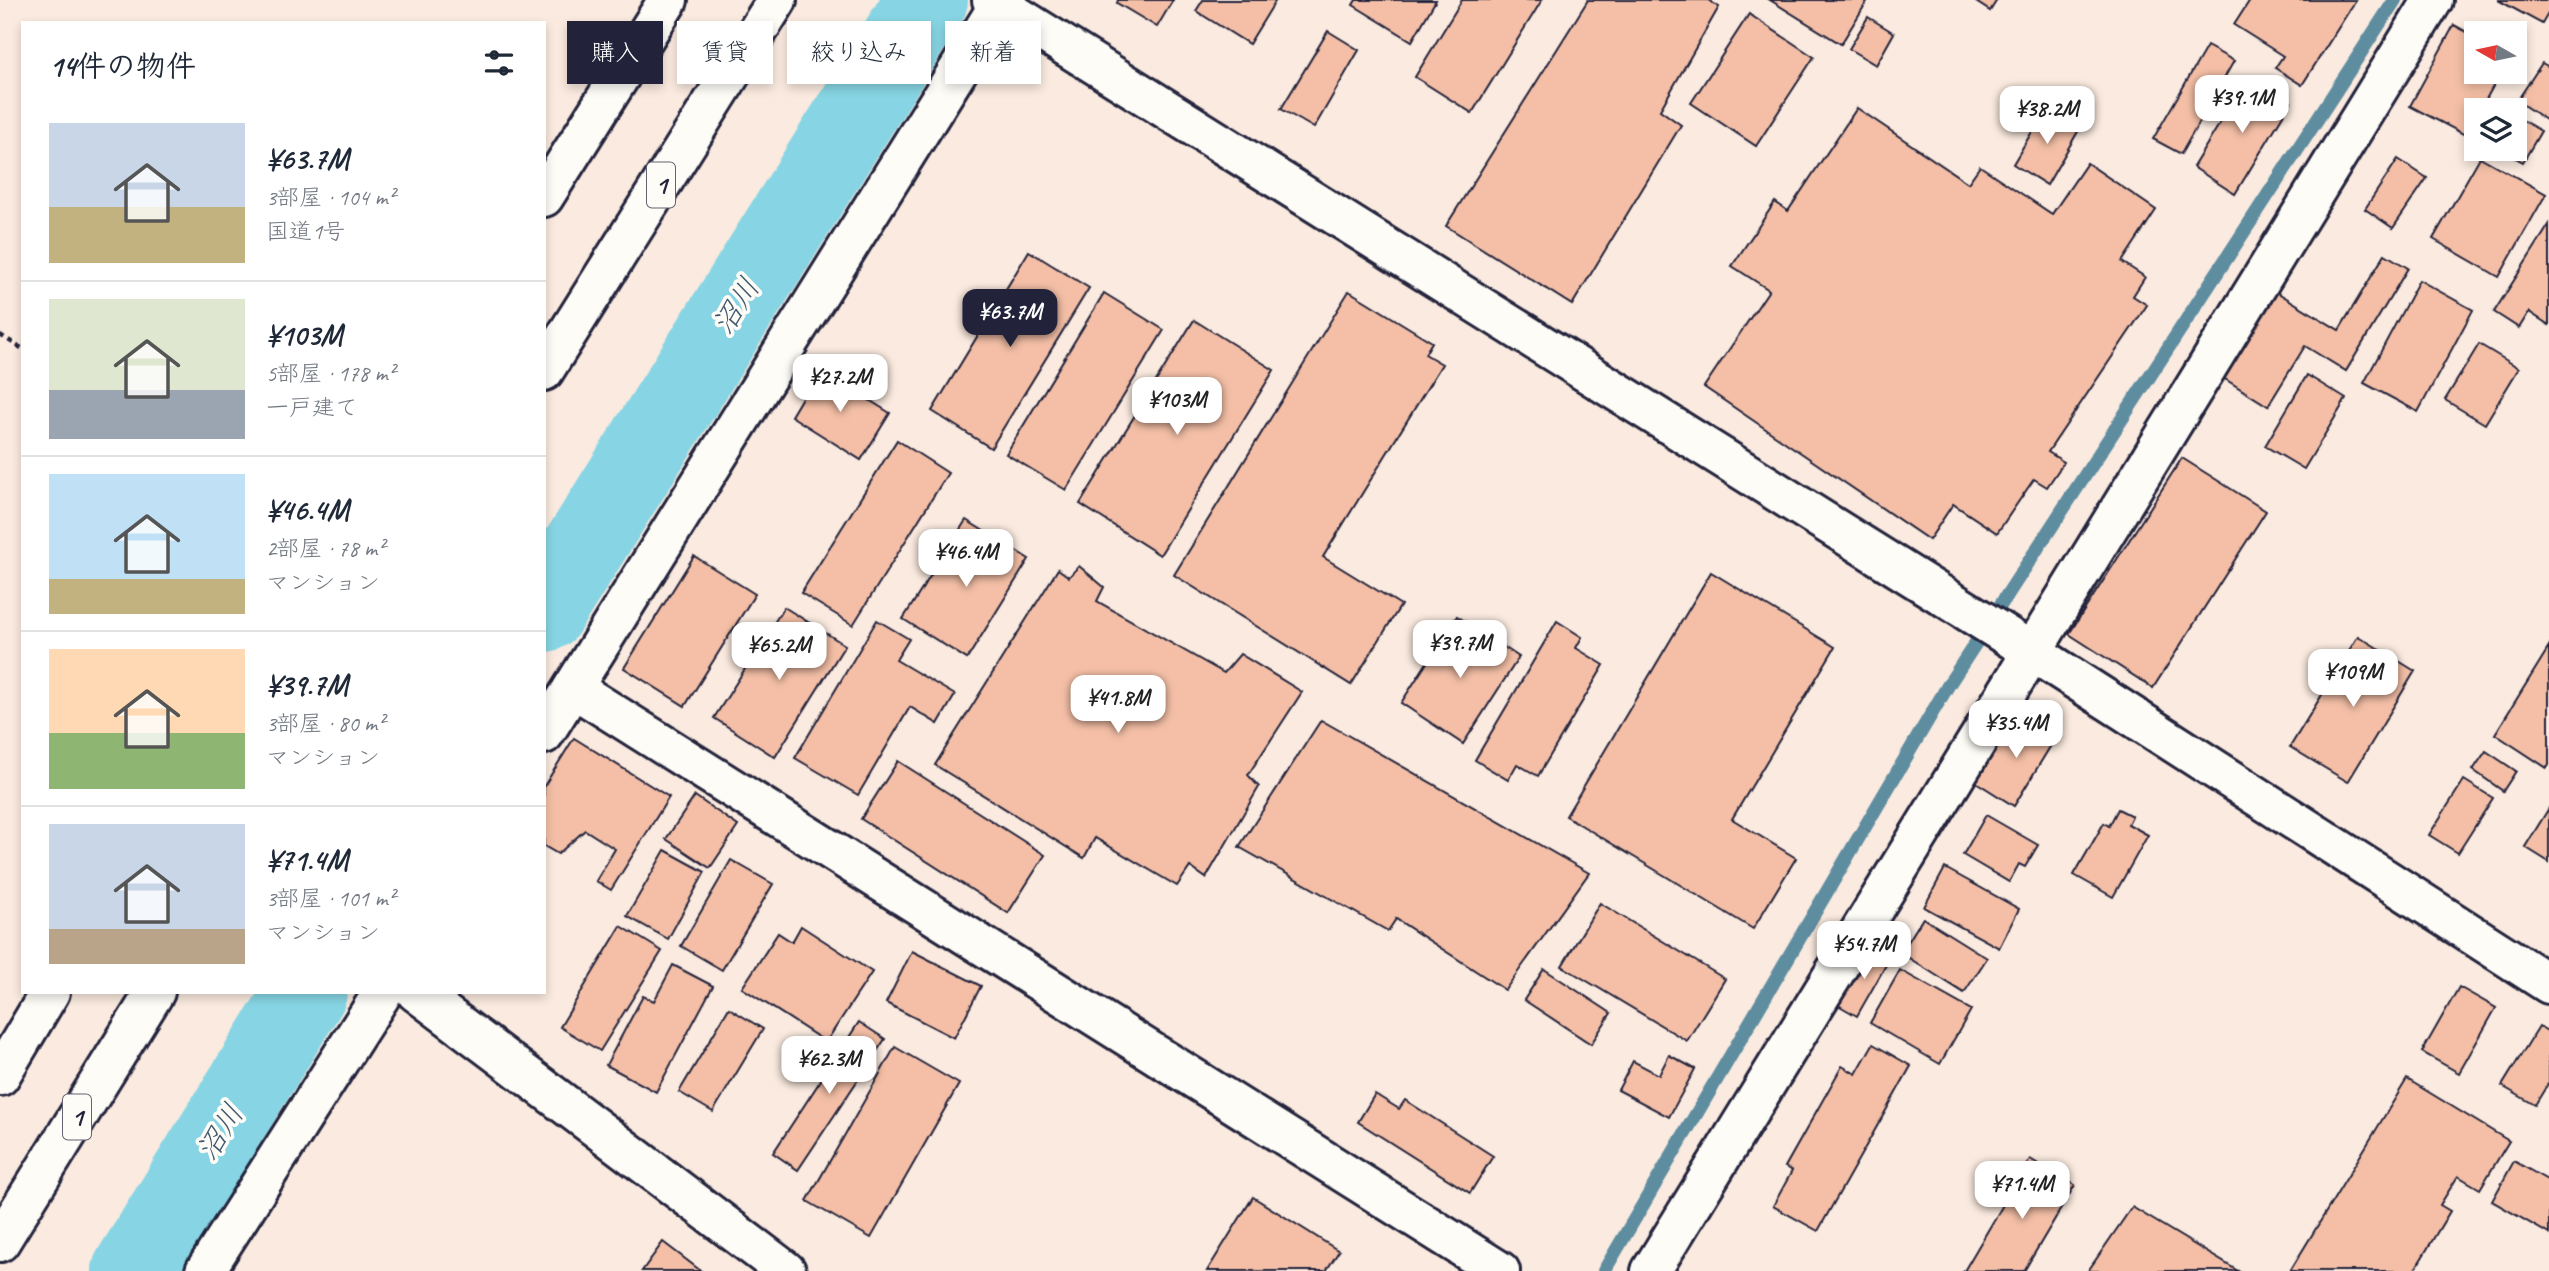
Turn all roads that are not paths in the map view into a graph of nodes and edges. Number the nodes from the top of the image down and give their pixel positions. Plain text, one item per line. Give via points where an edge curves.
1 (668, 0) edge
2 (778, 0) edge
3 (2433, 0) edge
4 (998, 2) edge
5 (546, 195) edge
6 (546, 368) edge
7 (2031, 651) junction
8 (573, 688) junction
9 (546, 731) edge
10 (2549, 984) edge
11 (49, 994) edge
12 (154, 994) edge
13 (382, 994) edge
14 (419, 994) edge
15 (0, 1076) edge
16 (0, 1242) edge
17 (205, 1271) edge
18 (786, 1271) edge
19 (1500, 1271) edge
20 (1651, 1271) edge

1 - 5 main road
2 - 6 main road, 1
3 - 7 main road
4 - 7 main road
4 - 8 main road
7 - 10 main road
7 - 20 main road
8 - 9 main road
8 - 19 main road
11 - 15 main road
12 - 16 main road, 1
13 - 17 main road
14 - 18 main road

